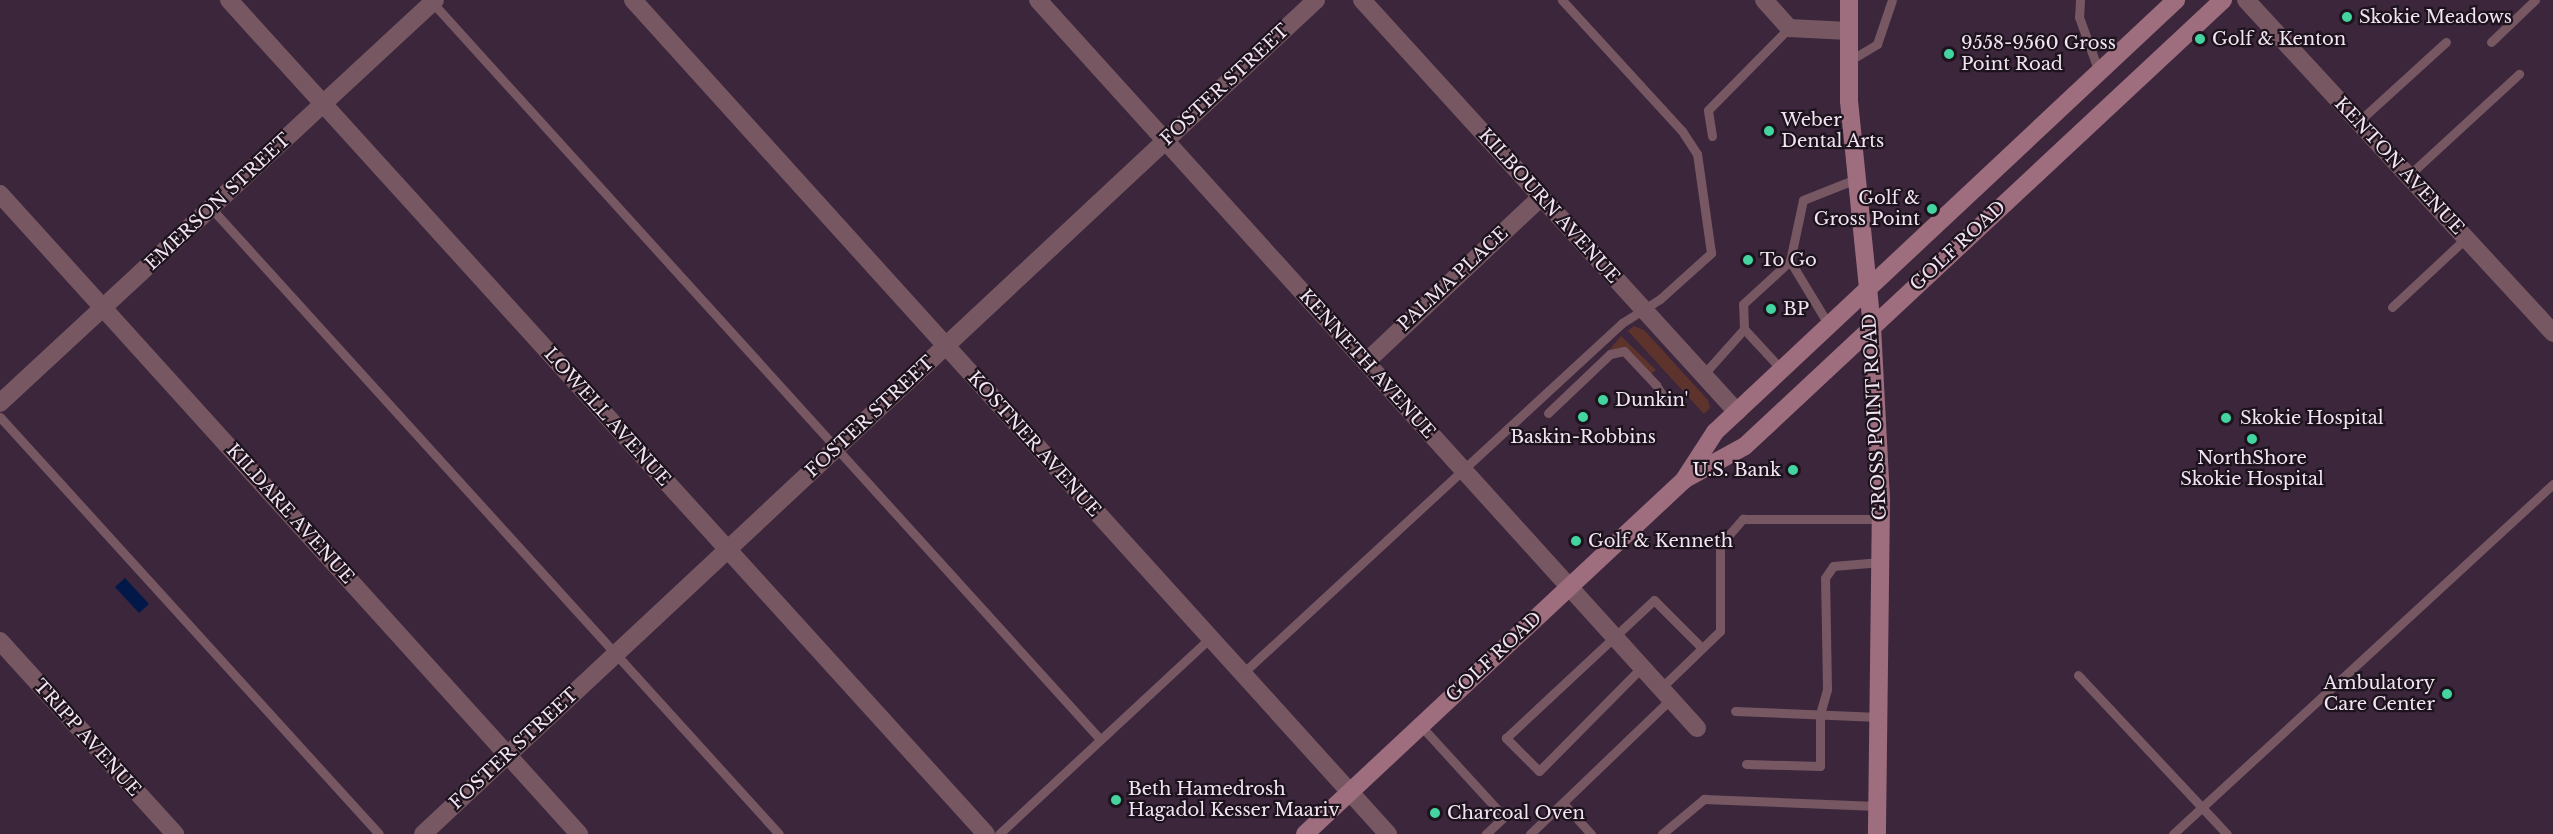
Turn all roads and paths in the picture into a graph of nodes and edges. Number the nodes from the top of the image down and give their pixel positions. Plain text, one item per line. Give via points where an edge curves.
1 (229, 0) edge
2 (633, 0) edge
3 (1038, 0) edge
4 (1316, 0) edge
5 (1362, 0) edge
6 (1563, 0) edge
7 (1764, 0) edge
8 (1849, 0) edge
9 (1892, 0) edge
10 (2080, 0) edge
11 (2176, 0) edge
12 (2223, 0) edge
13 (2246, 0) edge
14 (2535, 0) edge
15 (432, 1) edge
16 (1789, 28) junction
17 (1849, 31) junction
18 (2446, 42) dead end
19 (2491, 42) dead end
20 (1849, 61) junction
21 (2099, 74) junction
22 (2519, 74) dead end
23 (323, 104) junction
24 (2358, 122) junction
25 (1712, 136) dead end
26 (1165, 141) junction
27 (2408, 176) junction
28 (1856, 179) junction
29 (0, 194) edge
30 (1541, 197) junction
31 (211, 208) junction
32 (2466, 238) junction
33 (1790, 261) junction
34 (1868, 291) junction
35 (103, 307) junction
36 (2392, 307) dead end
37 (1644, 310) junction
38 (1830, 327) junction
39 (1872, 327) junction
40 (1743, 330) junction
41 (2553, 333) edge
42 (946, 346) junction
43 (1366, 362) junction
44 (1782, 370) junction
45 (1703, 375) junction
46 (1666, 401) dead end
47 (0, 403) edge
48 (1737, 412) junction
49 (1548, 413) dead end
50 (0, 417) edge
51 (834, 450) junction
52 (1464, 471) junction
53 (1684, 480) junction
54 (2553, 483) edge
55 (1881, 519) junction
56 (728, 550) junction
57 (1881, 562) junction
58 (1570, 587) junction
59 (1614, 636) junction
60 (1210, 638) junction
61 (0, 641) edge
62 (1702, 648) junction
63 (616, 654) junction
64 (1642, 667) junction
65 (1243, 674) junction
66 (2078, 675) dead end
67 (1666, 694) junction
68 (1735, 711) dead end
69 (1820, 714) junction
70 (1879, 717) junction
71 (1420, 726) junction
72 (1697, 728) dead end
73 (1100, 739) junction
74 (507, 755) junction
75 (1746, 764) dead end
76 (1350, 792) junction
77 (1563, 803) junction
78 (1877, 806) junction
79 (2203, 807) junction
80 (175, 834) edge
81 (379, 834) edge
82 (423, 834) edge
83 (579, 834) edge
84 (779, 834) edge
85 (986, 834) edge
86 (999, 834) edge
87 (1305, 834) edge
88 (1388, 834) edge
89 (1486, 834) edge
90 (1530, 834) edge
91 (1591, 834) edge
92 (1662, 834) edge
93 (1877, 834) edge
94 (2173, 834) edge
95 (2227, 834) edge

1 - 23 street, LOWELL AVENUE
2 - 42 street, KOSTNER AVENUE
3 - 26 street, KENNETH AVENUE
4 - 26 street, FOSTER STREET
5 - 30 street, KILBOURN AVENUE
6 - 37 lane via 1682,131 1697,154 1711,253
7 - 16 street
8 - 17 main road, GROSS POINT ROAD
9 - 20 lane via 1877,44
10 - 21 lane via 2079,17
11 - 21 main road, GOLF ROAD
12 - 39 main road, GOLF ROAD
13 - 24 street, KENTON AVENUE
14 - 19 lane
15 - 23 street, EMERSON STREET
15 - 51 lane
16 - 17 street
16 - 25 lane via 1708,110
17 - 20 main road, GROSS POINT ROAD
18 - 24 lane
20 - 28 main road, GROSS POINT ROAD
21 - 34 main road, GOLF ROAD
22 - 27 lane
23 - 31 street, EMERSON STREET
23 - 56 street, LOWELL AVENUE
24 - 27 street, KENTON AVENUE
26 - 42 street, FOSTER STREET
26 - 43 street, KENNETH AVENUE
27 - 32 street, KENTON AVENUE
28 - 33 lane via 1803,200
28 - 34 main road, GROSS POINT ROAD
29 - 35 street, KILDARE AVENUE
30 - 37 street, KILBOURN AVENUE
30 - 43 street, PALMA PLACE
31 - 35 street, EMERSON STREET
31 - 63 lane
32 - 36 lane
32 - 41 street, KENTON AVENUE
33 - 38 lane
33 - 40 lane via 1743,304
34 - 38 main road, GOLF ROAD
34 - 39 main road, GROSS POINT ROAD
35 - 47 street, EMERSON STREET
35 - 74 street, KILDARE AVENUE
37 - 45 street, KILBOURN AVENUE
37 - 52 lane via 1622,323
38 - 44 main road, GOLF ROAD
39 - 53 main road, GOLF ROAD via 1745,446
39 - 55 main road, GROSS POINT ROAD
40 - 44 lane
40 - 45 lane
42 - 51 street, FOSTER STREET
42 - 60 street, KOSTNER AVENUE
43 - 52 street, KENNETH AVENUE
44 - 48 main road, GOLF ROAD
45 - 48 street, KILBOURN AVENUE
46 - 49 lane via 1624,351 1610,354
48 - 53 main road, GOLF ROAD via 1715,432
50 - 81 lane
51 - 56 street, FOSTER STREET
51 - 73 lane
52 - 58 street, KENNETH AVENUE
52 - 65 lane
53 - 58 main road, GOLF ROAD
54 - 79 lane
55 - 57 main road, GROSS POINT ROAD
55 - 62 lane via 1743,519 1720,545 1720,631
56 - 63 street, FOSTER STREET
56 - 85 street, LOWELL AVENUE
57 - 69 lane via 1833,566 1825,578 1827,689
57 - 70 main road, GROSS POINT ROAD
58 - 59 street, KENNETH AVENUE
58 - 71 main road, GOLF ROAD
59 - 62 lane via 1654,600
59 - 64 street, KENNETH AVENUE
59 - 64 lane via 1506,738 1539,771
60 - 65 street, KOSTNER AVENUE
60 - 73 lane
61 - 80 street, TRIPP AVENUE
62 - 67 lane
63 - 74 street, FOSTER STREET
63 - 84 lane
64 - 67 street, KENNETH AVENUE
65 - 76 street, KOSTNER AVENUE
66 - 79 lane
67 - 72 street, KENNETH AVENUE
67 - 77 lane
68 - 69 lane
69 - 70 lane
69 - 75 lane via 1820,766
70 - 78 main road, GROSS POINT ROAD
71 - 76 main road, GOLF ROAD
71 - 89 lane via 1504,817
73 - 86 lane
74 - 82 street, FOSTER STREET
74 - 83 street, KILDARE AVENUE
76 - 87 main road, GOLF ROAD
76 - 88 street, KOSTNER AVENUE
77 - 90 lane
77 - 91 lane
78 - 92 lane via 1704,799
78 - 93 main road, GROSS POINT ROAD
79 - 94 lane
79 - 95 lane

